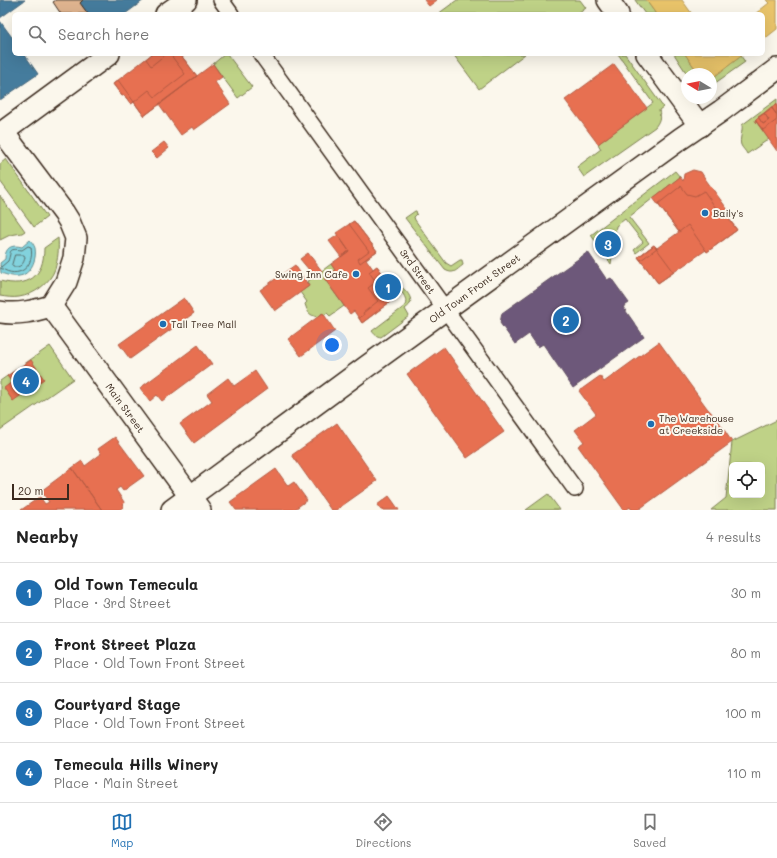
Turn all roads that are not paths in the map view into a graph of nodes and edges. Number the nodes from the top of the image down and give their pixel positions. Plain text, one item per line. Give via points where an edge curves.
1 (186, 0) edge
2 (221, 0) edge
3 (608, 0) edge
4 (169, 12) edge
5 (230, 12) edge
6 (617, 12) edge
7 (106, 56) edge
8 (262, 56) edge
9 (648, 56) edge
10 (777, 69) edge
11 (700, 126) junction
12 (2, 133) edge
13 (51, 306) junction
14 (446, 309) junction
15 (0, 312) edge
16 (575, 488) dead end
17 (195, 504) edge
18 (172, 510) edge

1 - 4 street
2 - 5 street
3 - 6 street
7 - 12 street
8 - 14 street, 3rd Street
9 - 11 street
10 - 11 street, Old Town Front Street
11 - 14 street, Old Town Front Street
12 - 13 street via 64,213 76,238 74,258 66,282
13 - 15 street via 11,314
13 - 17 street, Main Street
14 - 16 street, 3rd Street
14 - 17 street, Old Town Front Street via 314,405
17 - 18 street, Old Town Front Street

